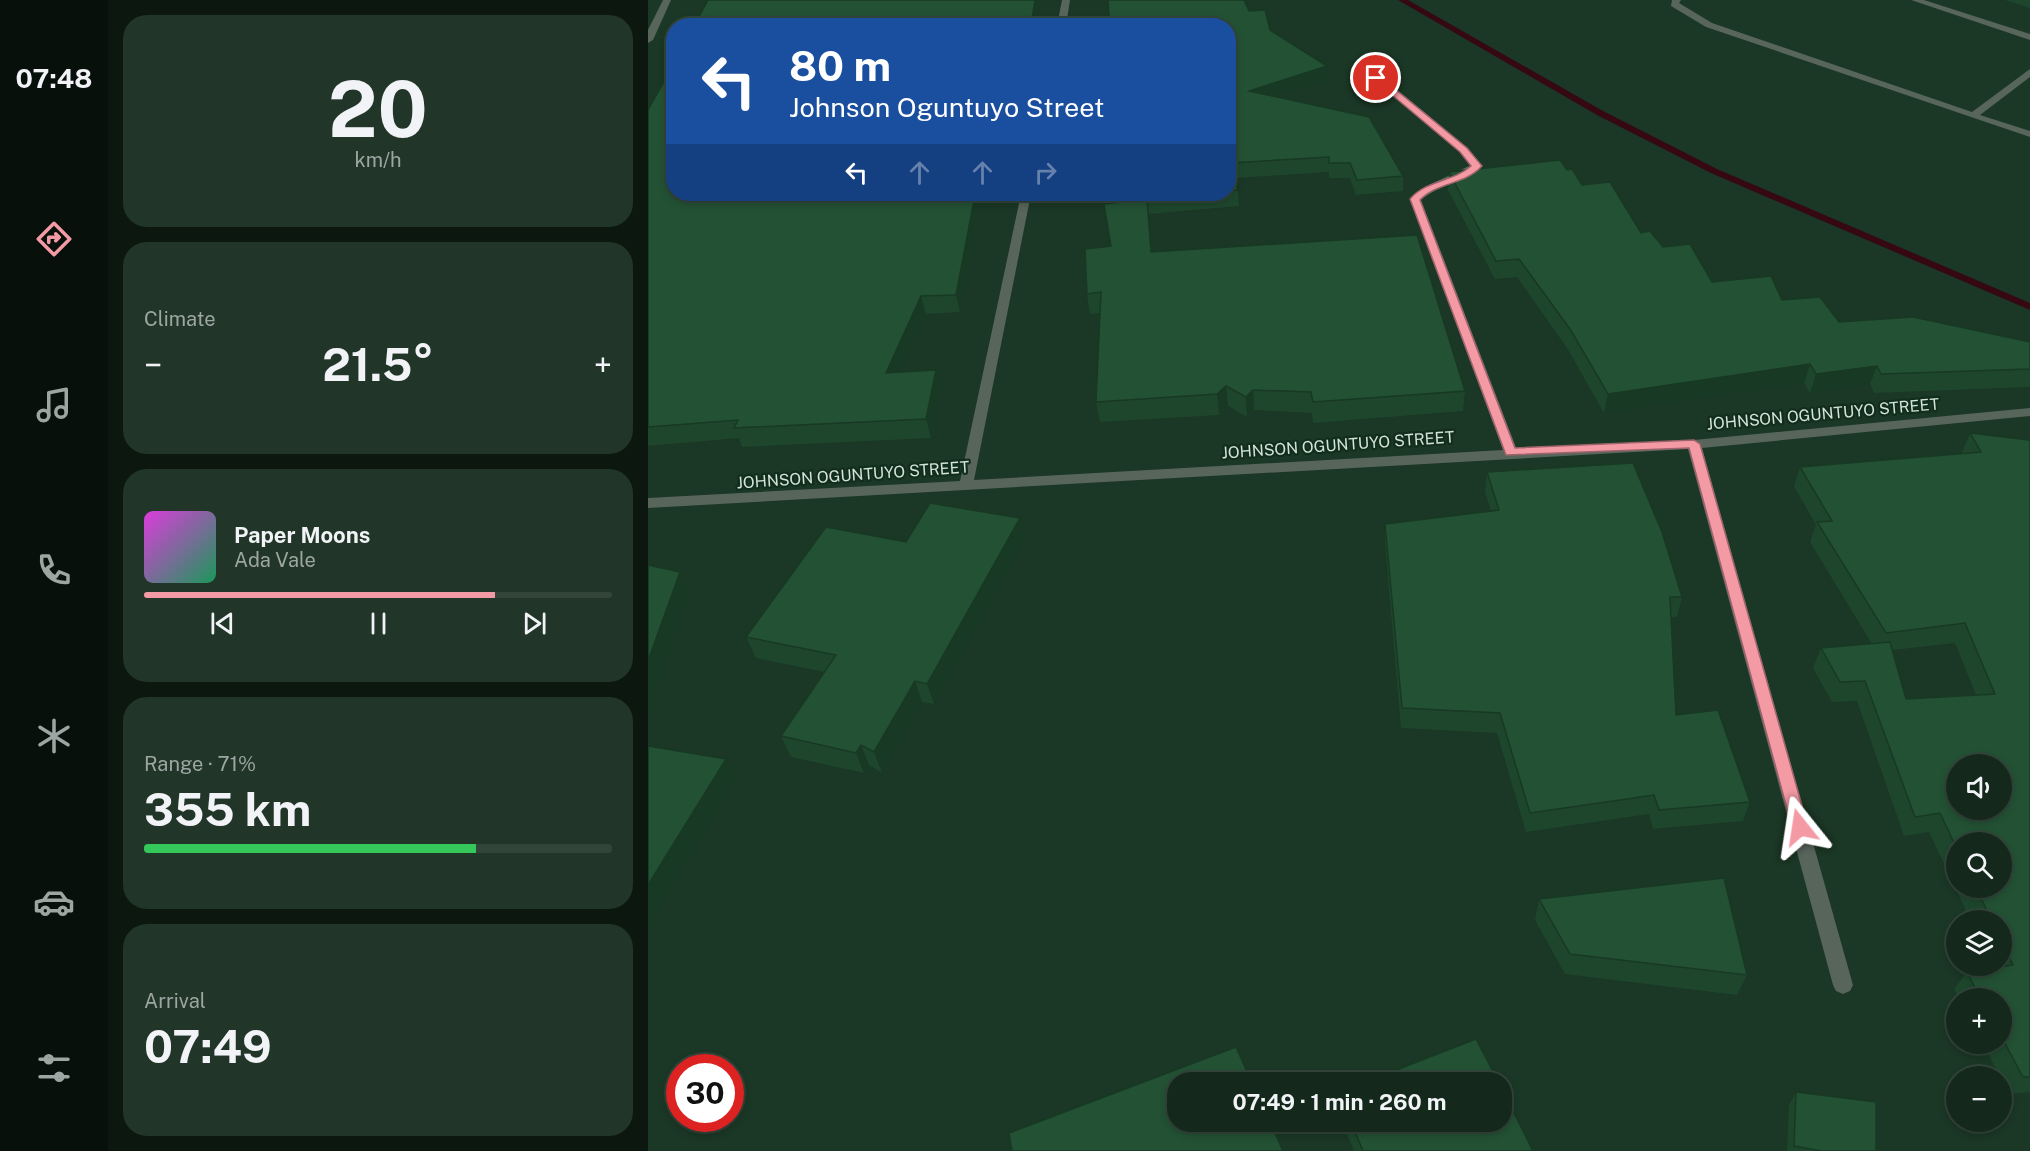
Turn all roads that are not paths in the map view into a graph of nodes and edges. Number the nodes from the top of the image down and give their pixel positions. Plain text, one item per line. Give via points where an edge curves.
1 (667, 0) edge
2 (1066, 0) edge
3 (1677, 0) edge
4 (1915, 0) edge
5 (1063, 18) edge
6 (2030, 37) edge
7 (648, 40) edge
8 (1359, 63) dead end
9 (2030, 72) edge
10 (1973, 116) junction
11 (2030, 134) edge
12 (1025, 201) edge
13 (2030, 412) edge
14 (1694, 444) junction
15 (1511, 453) junction
16 (966, 486) junction
17 (648, 503) edge
18 (1843, 985) dead end

1 - 7 street
2 - 5 street
3 - 10 street via 1674,4 1709,25
4 - 6 street
8 - 15 street via 1464,150 1477,166 1467,175 1424,190 1415,199
9 - 10 street
10 - 11 street
12 - 16 street
13 - 14 street, JOHNSON OGUNTUYO STREET
14 - 15 street, JOHNSON OGUNTUYO STREET
14 - 18 street
15 - 16 street, JOHNSON OGUNTUYO STREET
16 - 17 street, JOHNSON OGUNTUYO STREET

